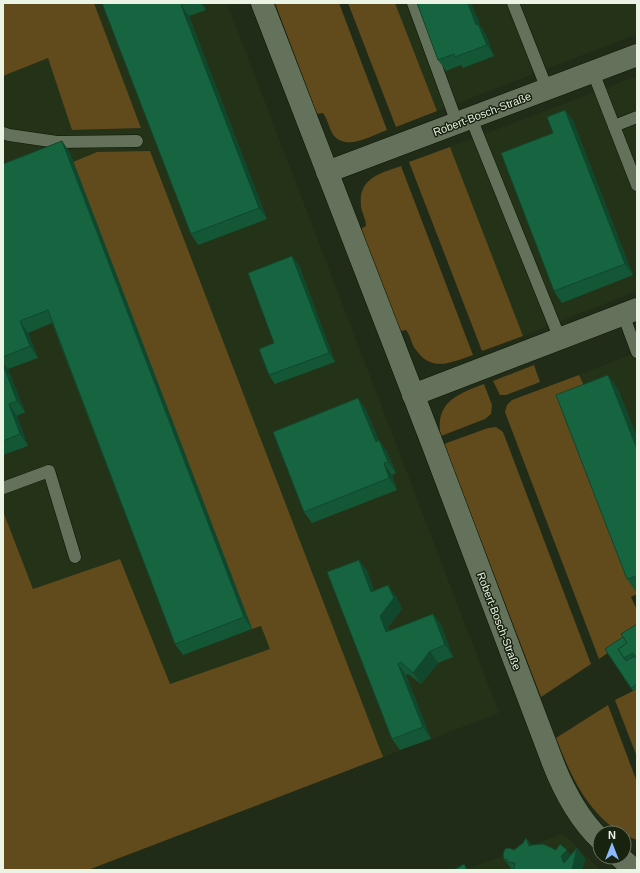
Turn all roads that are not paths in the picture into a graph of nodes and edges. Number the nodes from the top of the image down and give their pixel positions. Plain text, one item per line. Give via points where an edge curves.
1 (262, 3) edge
2 (412, 3) edge
3 (513, 3) edge
4 (637, 55) edge
5 (593, 72) junction
6 (547, 89) junction
7 (637, 117) edge
8 (464, 120) junction
9 (614, 126) junction
10 (3, 133) edge
11 (137, 141) dead end
12 (327, 172) junction
13 (637, 185) edge
14 (630, 312) edge
15 (560, 339) junction
16 (637, 352) edge
17 (413, 395) junction
18 (3, 488) edge
19 (75, 557) dead end
20 (592, 830) edge

1 - 12 street, Robert-Bosch-Straße
2 - 8 lane
3 - 6 lane
4 - 5 street, Robert-Bosch-Straße
5 - 6 street, Robert-Bosch-Straße
5 - 9 lane
6 - 8 street, Robert-Bosch-Straße
7 - 9 lane
8 - 12 street, Robert-Bosch-Straße
8 - 15 lane
9 - 13 lane
10 - 11 lane via 57,142
12 - 17 street, Robert-Bosch-Straße
14 - 15 street
14 - 16 lane
15 - 17 street
17 - 20 street, Robert-Bosch-Straße via 558,778 577,814
18 - 19 lane via 49,471

